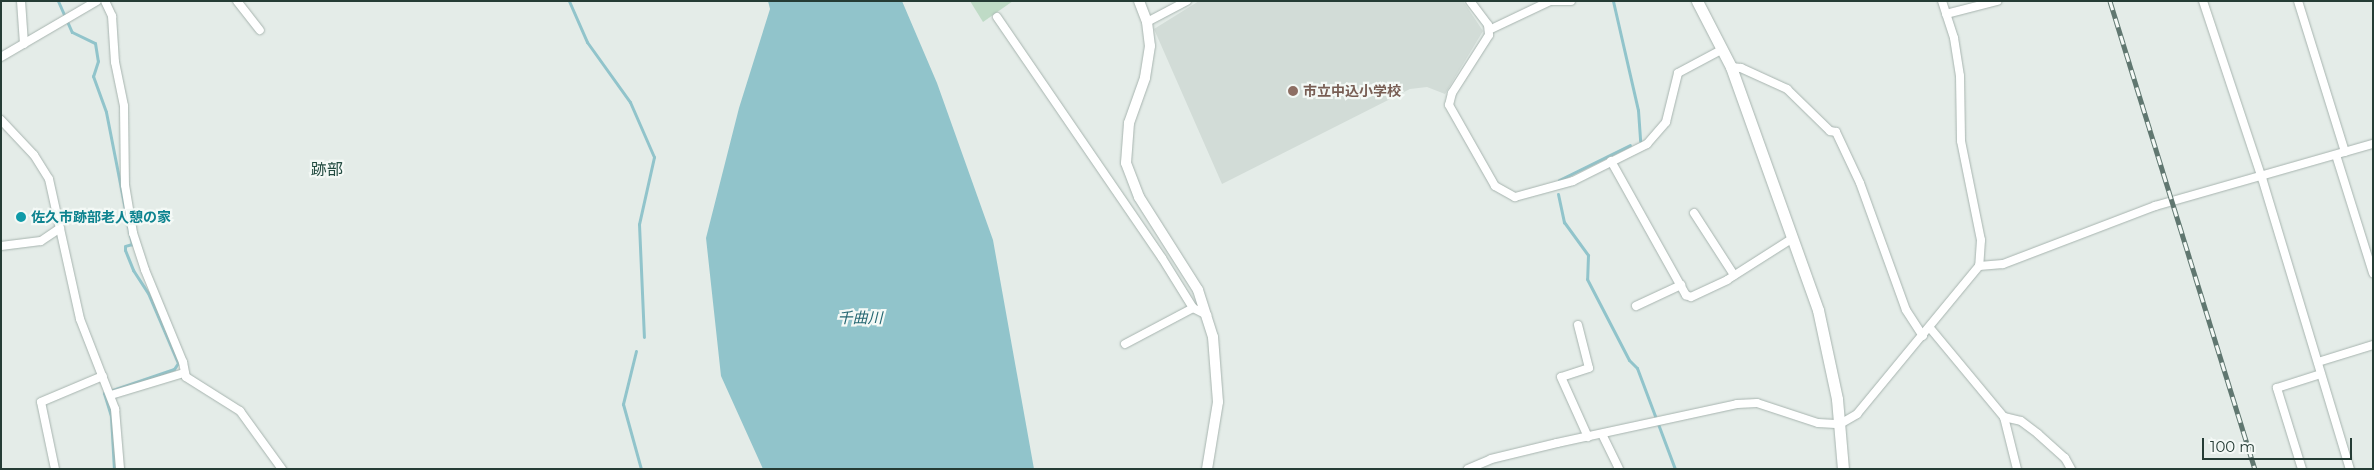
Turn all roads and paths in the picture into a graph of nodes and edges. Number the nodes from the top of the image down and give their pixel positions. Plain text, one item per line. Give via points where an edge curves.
1 (21, 1) edge
2 (96, 1) edge
3 (105, 1) edge
4 (237, 1) edge
5 (1139, 1) edge
6 (1187, 1) edge
7 (1470, 1) edge
8 (1550, 1) edge
9 (1571, 1) edge
10 (1697, 1) edge
11 (1942, 1) edge
12 (1997, 1) edge
13 (2203, 1) edge
14 (2298, 1) edge
15 (1946, 14) junction
16 (997, 17) dead end
17 (1147, 22) junction
18 (260, 30) dead end
19 (1490, 30) junction
20 (24, 44) junction
21 (1723, 49) junction
22 (1, 56) edge
23 (1731, 67) junction
24 (1, 120) edge
25 (2373, 144) edge
26 (2345, 152) junction
27 (2336, 155) junction
28 (1611, 161) junction
29 (2262, 178) junction
30 (1694, 213) dead end
31 (60, 228) junction
32 (1793, 238) junction
33 (1, 246) edge
34 (1979, 266) junction
35 (2373, 273) edge
36 (1734, 274) junction
37 (1681, 285) junction
38 (1636, 306) dead end
39 (1193, 308) junction
40 (1207, 315) junction
41 (1578, 325) dead end
42 (1930, 328) junction
43 (1923, 336) junction
44 (1125, 344) dead end
45 (2373, 345) edge
46 (2318, 362) junction
47 (184, 373) junction
48 (2321, 374) junction
49 (103, 376) junction
50 (109, 391) junction
51 (2004, 417) junction
52 (1840, 424) junction
53 (1602, 434) junction
54 (1588, 437) junction
55 (55, 469) edge
56 (120, 469) edge
57 (282, 469) edge
58 (1207, 469) edge
59 (1468, 469) edge
60 (1619, 469) edge
61 (1842, 469) edge
62 (2017, 469) edge
63 (2071, 469) edge
64 (2302, 469) edge
65 (2350, 469) edge

1 - 20 street
2 - 20 street
3 - 47 street via 112,16 115,62 124,106 125,185 133,233 183,362
4 - 18 street
5 - 17 street
6 - 17 street
7 - 19 street
8 - 9 street
8 - 19 street
10 - 21 main road
11 - 15 street
12 - 15 street
13 - 29 street
14 - 26 street
15 - 34 street via 1954,38 1960,76 1961,141 1981,240
16 - 39 street
17 - 40 street via 1150,46 1145,78 1127,136 1128,174 1146,210 1185,266
19 - 28 street via 1452,93 1449,105 1495,186 1509,196 1522,197 1564,185
20 - 22 street
21 - 23 main road
21 - 28 street via 1678,73 1663,127 1647,144
23 - 32 main road
23 - 43 street via 1741,68 1787,89 1830,131 1836,132 1860,183 1906,310
24 - 31 street via 45,169
25 - 26 street
26 - 27 street
27 - 29 street
27 - 35 street
28 - 37 street
29 - 34 street via 2155,206 2003,264
29 - 46 street
30 - 36 street
31 - 33 street via 41,241
31 - 49 street via 80,319
32 - 36 street
32 - 52 main road via 1827,340
34 - 42 street
36 - 37 street via 1691,297
37 - 38 street
39 - 40 street
39 - 44 street
40 - 58 street via 1219,386
41 - 54 street via 1589,368 1561,377
42 - 43 street
42 - 51 street
43 - 52 street via 1857,414
45 - 46 street
46 - 48 street
47 - 50 street
47 - 57 street via 240,411
48 - 64 street via 2277,388
48 - 65 street
49 - 50 street
49 - 55 street via 41,402
50 - 56 street via 117,422
51 - 62 street
51 - 63 street via 2021,421 2038,434 2065,458
52 - 53 street via 1818,423 1757,403
52 - 61 main road
53 - 54 street
53 - 60 street
54 - 59 street via 1491,459

